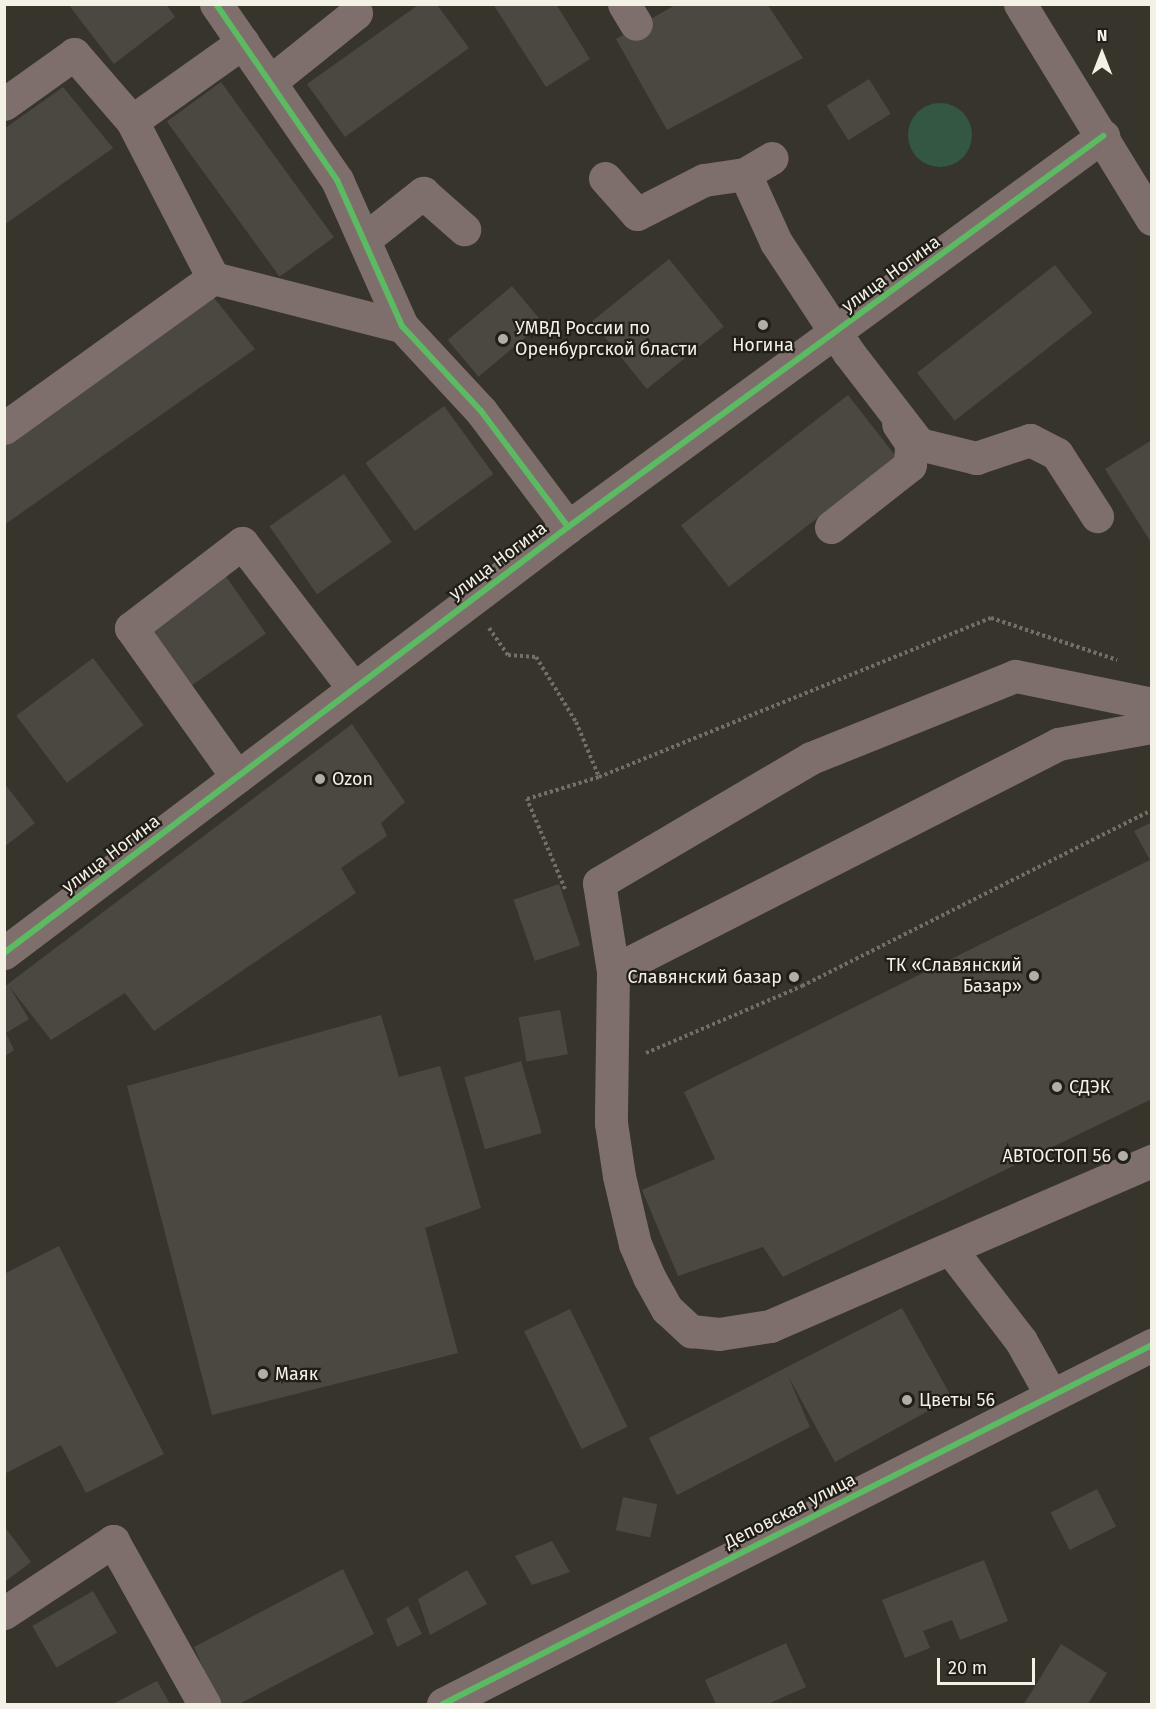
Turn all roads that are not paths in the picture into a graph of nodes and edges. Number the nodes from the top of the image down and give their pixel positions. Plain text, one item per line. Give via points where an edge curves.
1 (216, 4) edge
2 (1020, 4) edge
3 (356, 13) dead end
4 (243, 42) junction
5 (271, 81) junction
6 (4, 104) edge
7 (132, 121) junction
8 (1103, 136) junction
9 (605, 178) dead end
10 (1152, 184) edge
11 (1152, 219) edge
12 (464, 229) dead end
13 (366, 238) junction
14 (213, 278) junction
15 (402, 326) junction
16 (843, 343) junction
17 (4, 428) edge
18 (1097, 516) dead end
19 (568, 528) junction
20 (831, 528) dead end
21 (354, 689) junction
22 (1152, 704) edge
23 (1152, 727) edge
24 (237, 777) junction
25 (4, 953) edge
26 (613, 971) junction
27 (1152, 1161) edge
28 (951, 1250) junction
29 (1152, 1345) edge
30 (1052, 1395) junction
31 (4, 1613) edge
32 (204, 1704) edge
33 (443, 1704) edge

1 - 4 street
2 - 8 main road
3 - 5 street
4 - 5 street
4 - 7 street
5 - 13 street via 337,180
6 - 7 street via 74,54
7 - 14 street
8 - 10 main road
8 - 11 main road
8 - 16 street, улица Ногина
9 - 16 street via 637,214 704,180 759,166 776,242
12 - 13 street via 423,193
13 - 15 street
14 - 15 street
14 - 17 street
15 - 19 street via 481,411
16 - 18 street via 919,444 976,458 1030,441 1056,454
16 - 19 street, улица Ногина
16 - 20 street via 912,443 910,465
19 - 21 street, улица Ногина
21 - 24 street, улица Ногина
21 - 24 street via 242,543 131,628
22 - 26 street via 1015,676 811,758 598,883
23 - 26 street via 1058,744
24 - 25 street, улица Ногина
26 - 28 street via 611,1123 619,1176 635,1244 649,1277 667,1309 691,1331 719,1334 770,1326
27 - 28 street
28 - 30 street via 1021,1341
29 - 30 street, Деповская улица
30 - 33 street, Деповская улица
31 - 32 street via 113,1541

